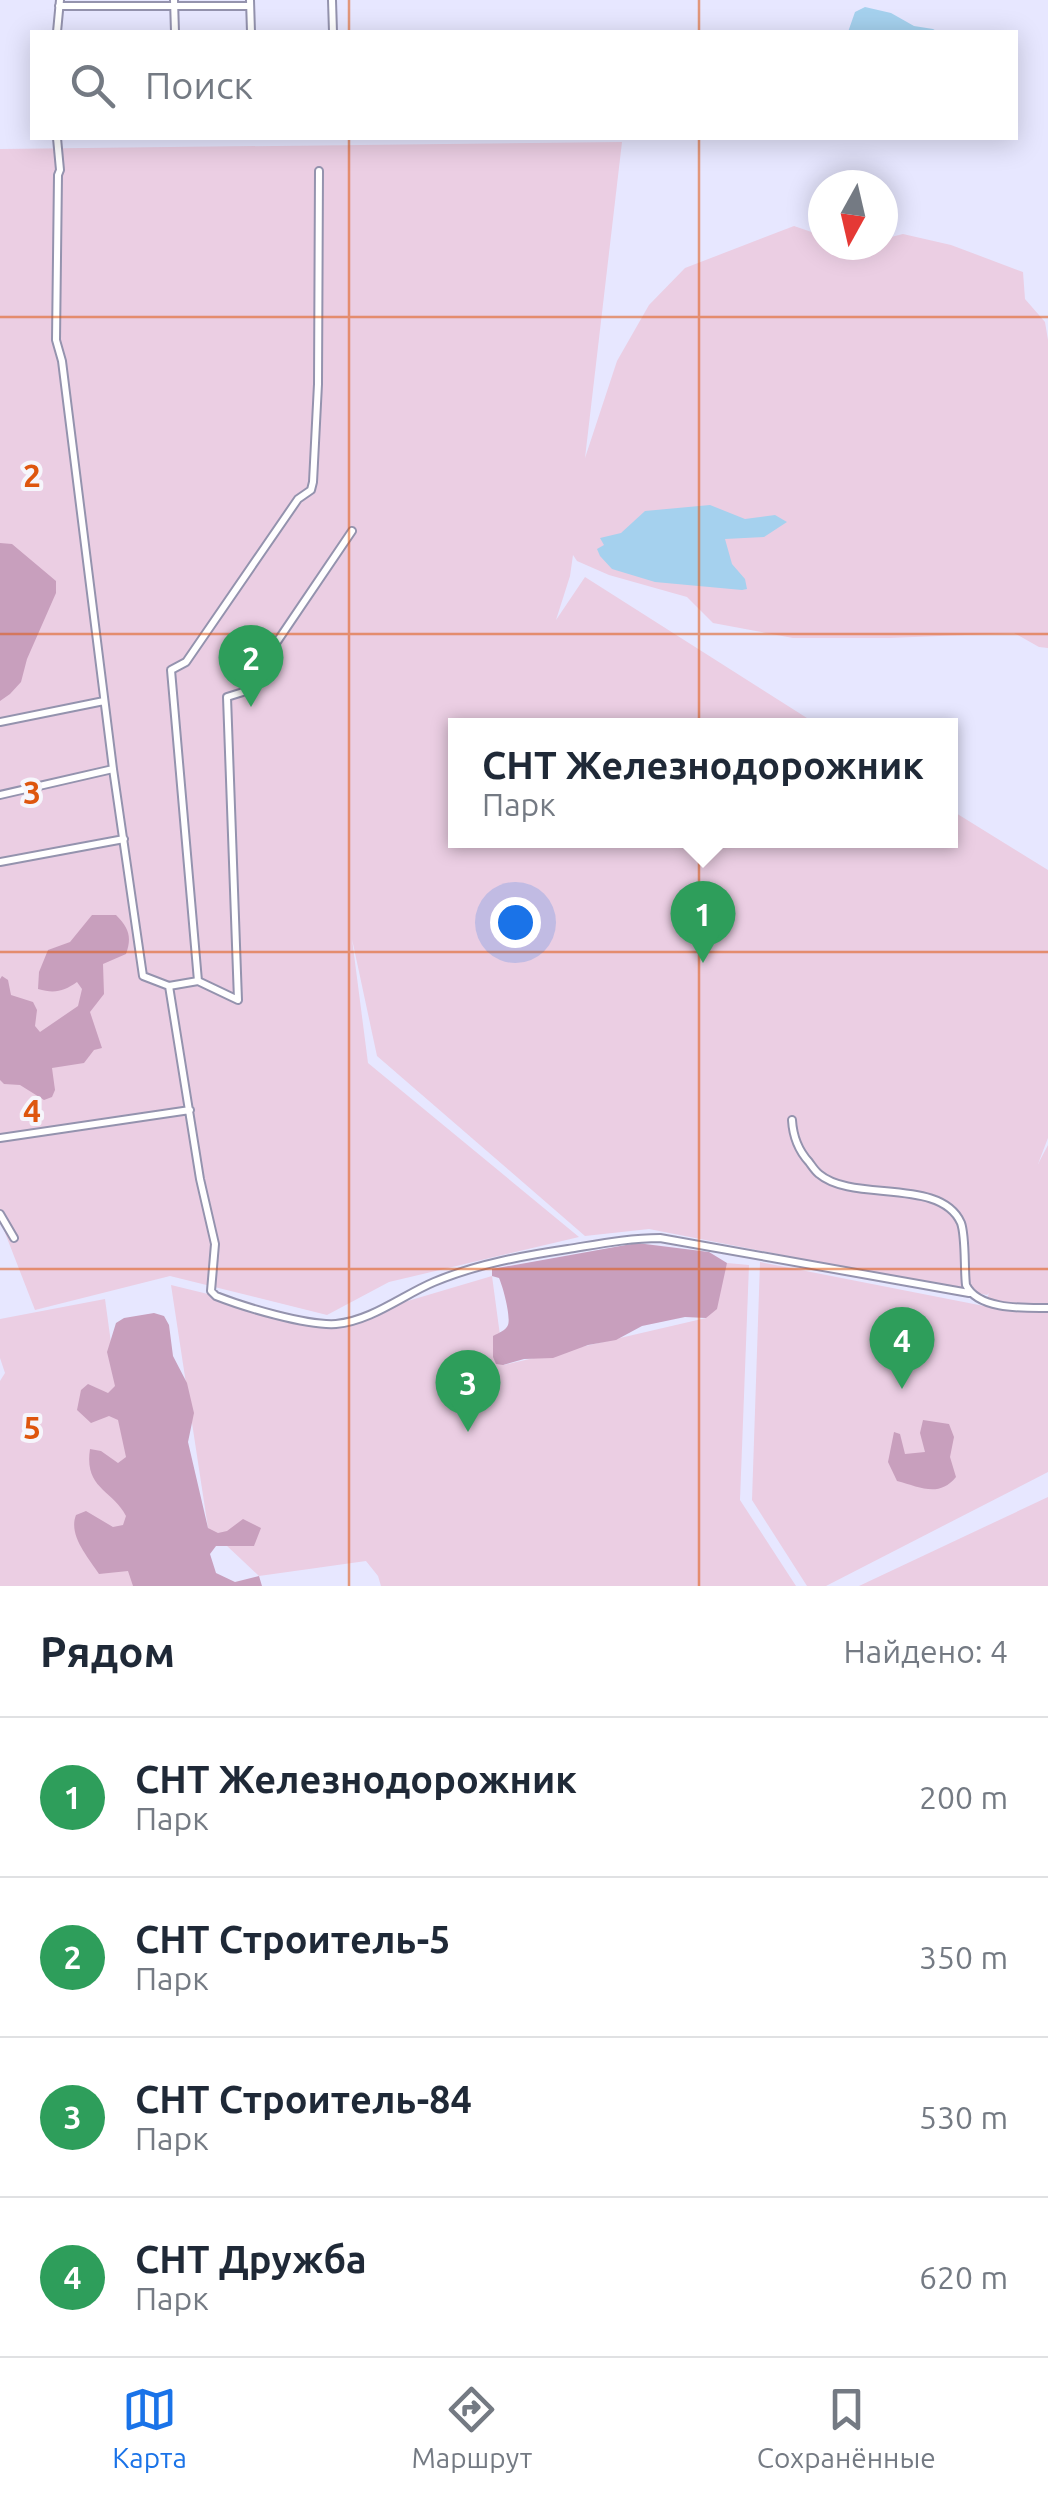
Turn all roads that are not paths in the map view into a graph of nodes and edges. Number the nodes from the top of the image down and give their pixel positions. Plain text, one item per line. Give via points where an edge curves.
1 (332, 0) edge
2 (174, 2) edge
3 (59, 3) edge
4 (250, 3) edge
5 (57, 30) edge
6 (175, 30) edge
7 (251, 30) edge
8 (333, 30) edge
9 (57, 140) edge
10 (319, 171) dead end
11 (352, 531) dead end
12 (104, 701) junction
13 (0, 722) edge
14 (113, 769) junction
15 (0, 794) edge
16 (124, 839) junction
17 (0, 862) edge
18 (198, 982) junction
19 (169, 986) junction
20 (190, 1110) junction
21 (792, 1120) dead end
22 (0, 1138) edge
23 (0, 1214) edge
24 (14, 1238) dead end
25 (970, 1293) junction
26 (1048, 1308) edge

1 - 8 street
2 - 3 street
2 - 4 street
2 - 6 street
3 - 5 street
4 - 7 street
9 - 12 street via 56,340
10 - 18 street via 313,482 186,662 171,670
11 - 18 street via 243,692 227,697 238,1000
12 - 13 street
12 - 14 street
14 - 15 street
14 - 16 street
16 - 17 street
16 - 19 street via 144,976
18 - 19 street
19 - 20 street
20 - 22 street
20 - 25 street via 215,1244 211,1291 294,1318 344,1323 488,1263 634,1238 684,1241
21 - 25 street via 800,1152 820,1176 848,1187 913,1194 951,1210 964,1237
23 - 24 street
25 - 26 street

